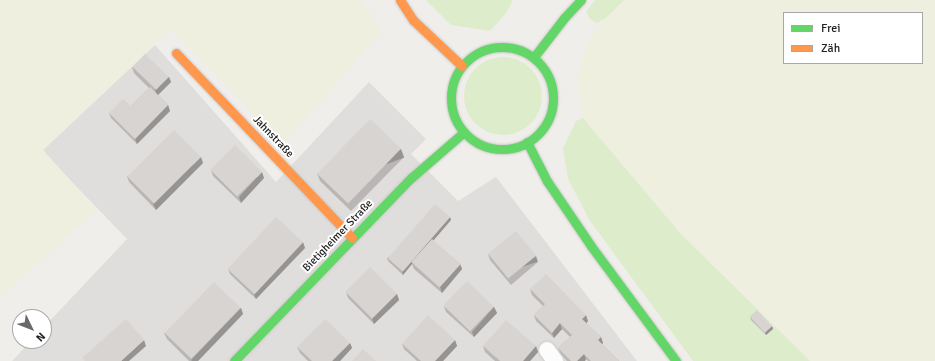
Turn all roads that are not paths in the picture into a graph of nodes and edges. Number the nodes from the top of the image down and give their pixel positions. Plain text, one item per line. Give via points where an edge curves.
1 (400, 0) edge
2 (581, 0) edge
3 (176, 53) dead end
4 (534, 57) junction
5 (462, 66) junction
6 (464, 132) junction
7 (527, 142) junction
8 (352, 238) junction
9 (234, 361) edge
10 (676, 361) edge

1 - 5 main road via 413,20
2 - 4 main road
3 - 8 main road, Jahnstraße
4 - 5 main road via 516,48 502,46 488,48 475,54
4 - 7 main road via 550,80 553,97 549,118 542,130
5 - 6 main road via 452,88 451,102 454,116
6 - 7 main road via 479,143 497,149
6 - 8 main road, Bietigheimer Straße via 411,178
7 - 10 main road via 547,181 591,246
8 - 9 main road, Bietigheimer Straße

